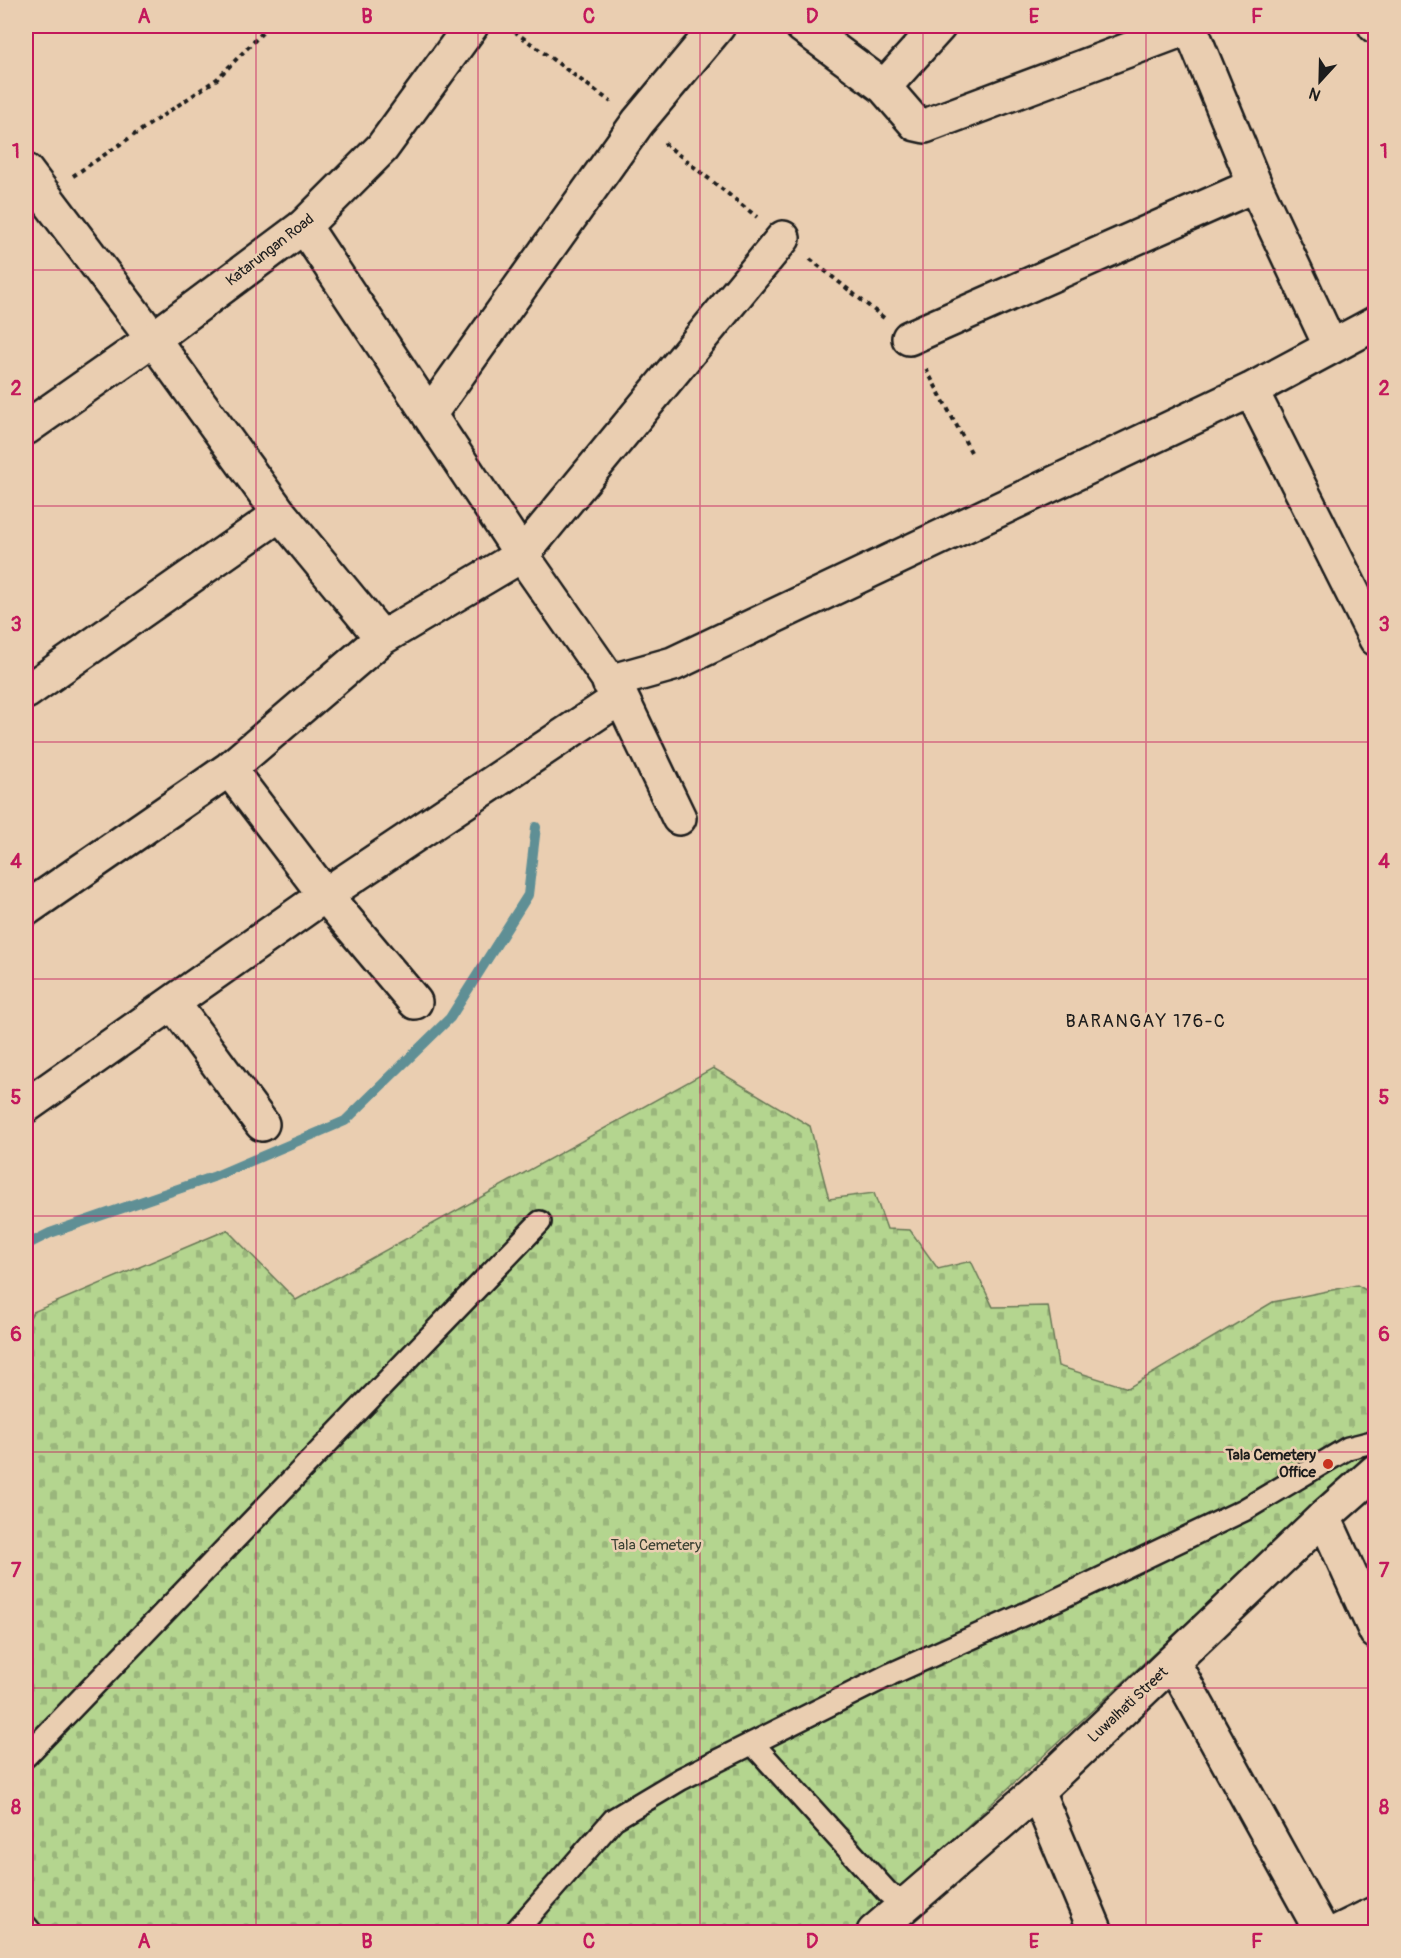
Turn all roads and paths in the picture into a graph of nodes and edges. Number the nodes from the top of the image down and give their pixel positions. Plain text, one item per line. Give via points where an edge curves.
1 (269, 26) edge
2 (471, 26) edge
3 (718, 26) edge
4 (802, 26) edge
5 (939, 26) edge
6 (1191, 26) edge
7 (1138, 35) edge
8 (884, 87) junction
9 (35, 184) edge
10 (1255, 185) junction
11 (304, 226) junction
12 (783, 238) dead end
13 (1376, 323) edge
14 (909, 338) dead end
15 (153, 339) junction
16 (1331, 347) junction
17 (1251, 390) junction
18 (429, 415) junction
19 (26, 428) edge
20 (280, 514) junction
21 (522, 555) junction
22 (382, 638) junction
23 (1376, 639) edge
24 (615, 690) junction
25 (26, 692) edge
26 (229, 769) junction
27 (679, 818) dead end
28 (325, 896) junction
29 (26, 909) edge
30 (415, 1002) dead end
31 (173, 1003) junction
32 (26, 1106) edge
33 (262, 1124) dead end
34 (540, 1222) dead end
35 (1376, 1442) edge
36 (1376, 1471) edge
37 (1324, 1517) junction
38 (1376, 1632) edge
39 (1173, 1662) junction
40 (753, 1744) junction
41 (26, 1756) edge
42 (1036, 1791) junction
43 (908, 1904) junction
44 (1376, 1913) edge
45 (26, 1926) edge
46 (32, 1932) edge
47 (515, 1932) edge
48 (874, 1932) edge
49 (1096, 1932) edge
50 (1322, 1932) edge
51 (1337, 1932) edge

1 - 9 path via 217,79
2 - 11 street, Katarungan Road via 382,148
3 - 18 street via 638,122
4 - 8 street
5 - 8 street
6 - 7 street
6 - 10 street
7 - 8 street via 925,126 916,124
9 - 15 street
10 - 14 street
10 - 16 street
11 - 15 street, Katarungan Road
11 - 18 street
12 - 21 street
13 - 16 street
15 - 19 street, Katarungan Road
15 - 20 street
16 - 17 street
17 - 23 street
17 - 24 street
18 - 21 street
20 - 22 street
20 - 25 street
21 - 22 street
21 - 24 street
22 - 26 street
24 - 27 street
24 - 28 street
26 - 28 street
26 - 29 street
28 - 30 street
28 - 31 street
31 - 32 street
31 - 33 street
34 - 41 lane
35 - 40 lane via 1348,1448 1244,1510 891,1674
36 - 37 street, Luwalhati Street
37 - 38 street
37 - 39 street, Luwalhati Street
39 - 42 street, Luwalhati Street
39 - 50 street
40 - 43 lane via 888,1893
40 - 47 lane via 681,1779 614,1819
42 - 43 street, Luwalhati Street
42 - 49 street
43 - 48 street, Luwalhati Street
44 - 51 street
45 - 46 lane

